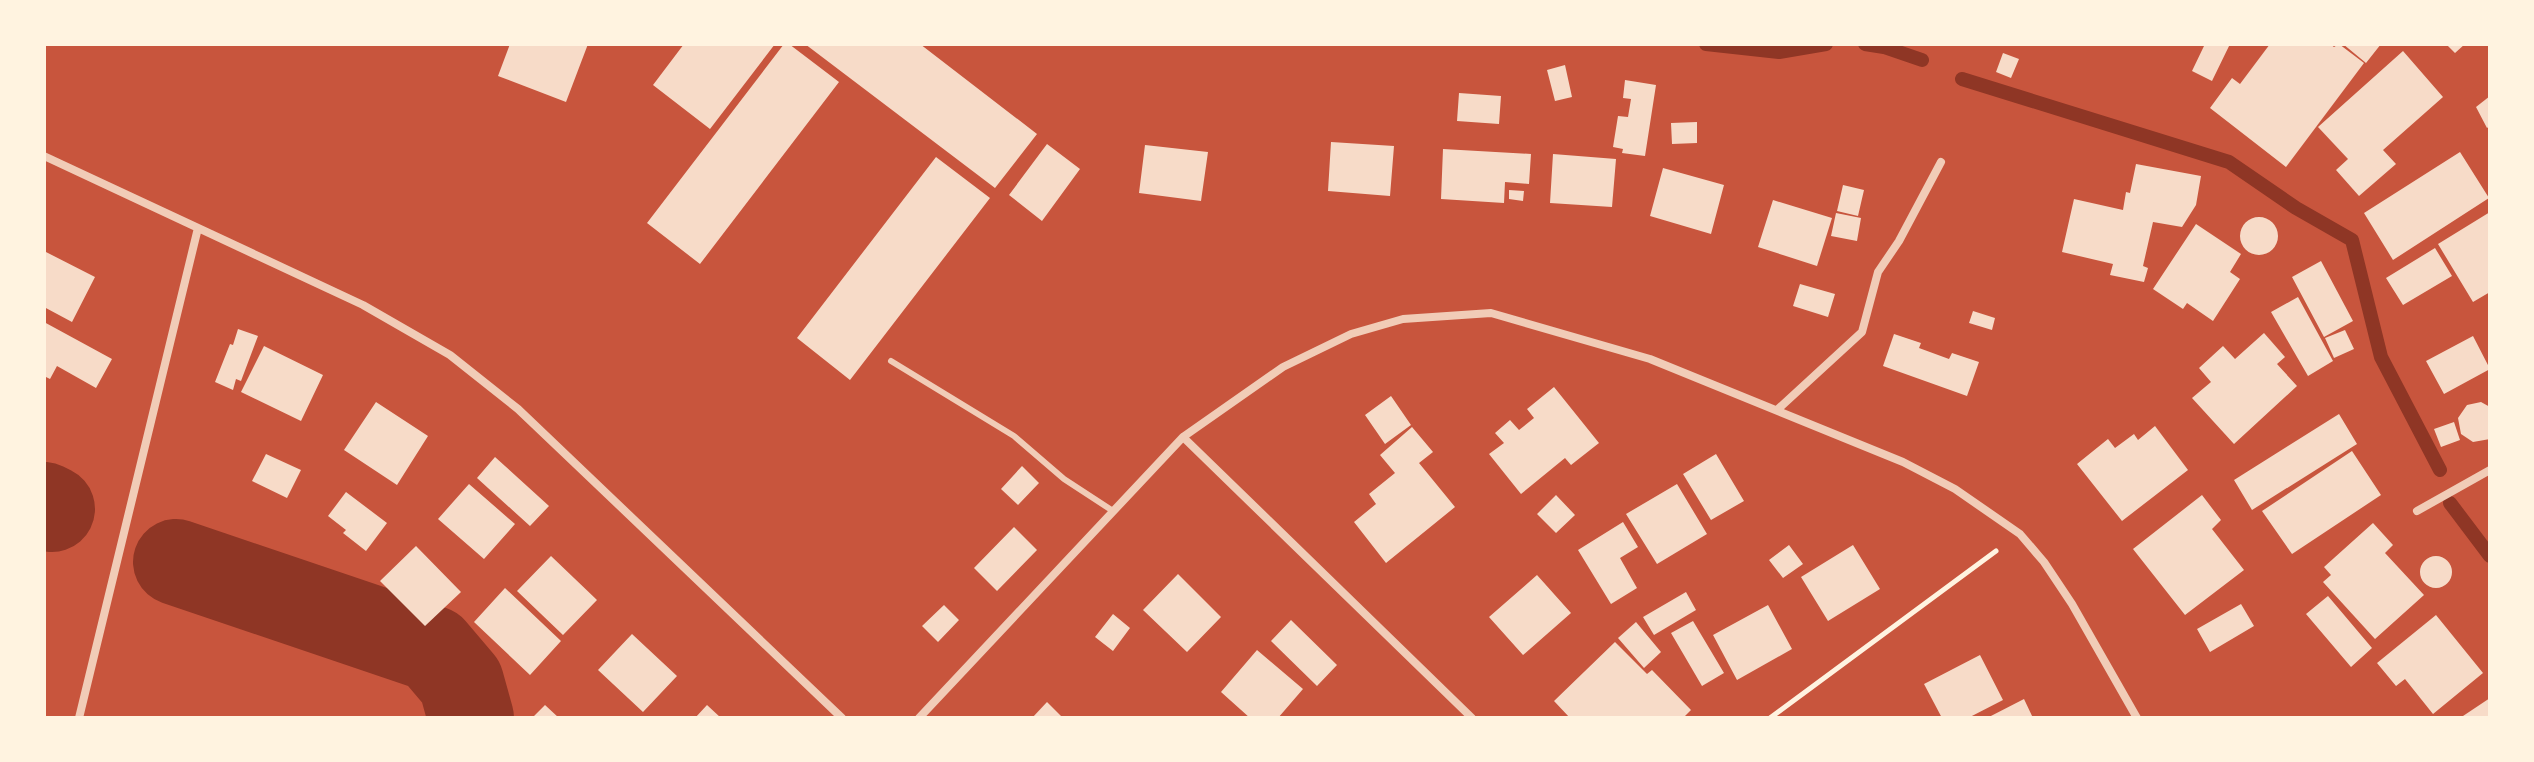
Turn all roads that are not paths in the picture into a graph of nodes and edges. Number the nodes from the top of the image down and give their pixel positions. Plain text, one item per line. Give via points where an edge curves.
1 (44, 156) edge
2 (1941, 162) dead end
3 (198, 228) junction
4 (891, 361) dead end
5 (1777, 410) junction
6 (1183, 437) junction
7 (2490, 470) edge
8 (1113, 511) junction
9 (2417, 511) dead end
10 (79, 718) edge
11 (842, 718) edge
12 (919, 718) edge
13 (1472, 718) edge
14 (2137, 718) edge

1 - 3 street
2 - 5 street via 1878,272 1862,332
3 - 10 street
3 - 11 street via 363,305 450,355 518,409
4 - 8 lane via 1014,436 1064,479
5 - 6 street via 1650,359 1491,313 1403,319 1351,334 1283,367
5 - 14 street via 1903,462 1955,489 2020,534 2072,604
6 - 8 street
6 - 13 street
7 - 9 street
8 - 12 street

